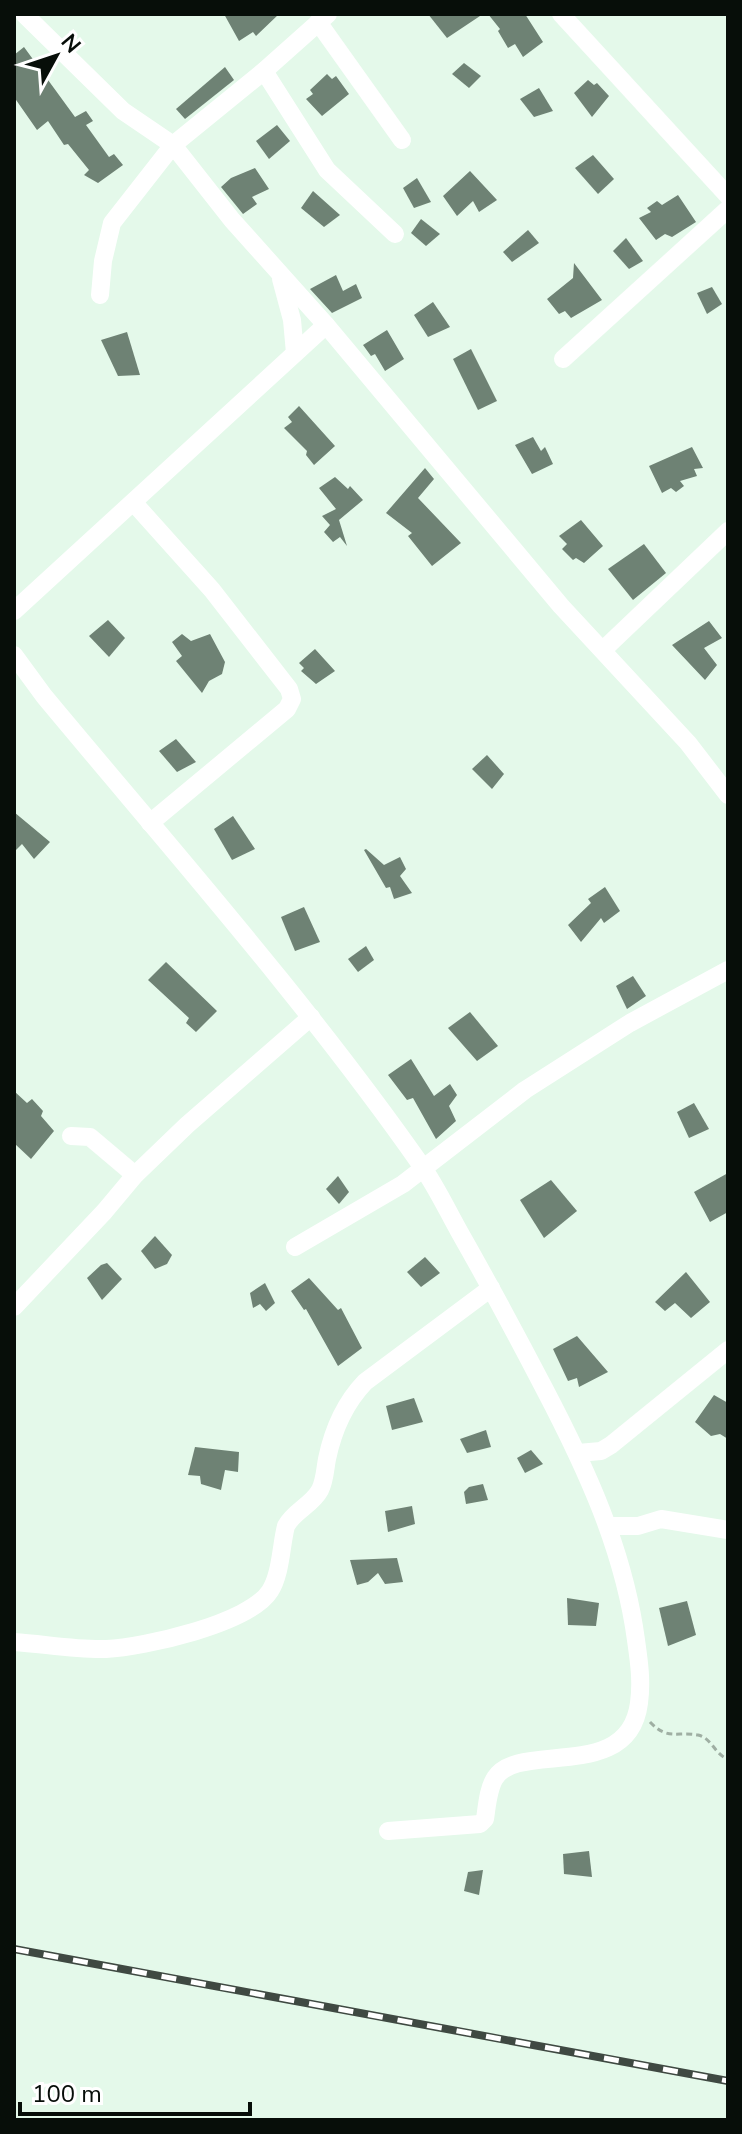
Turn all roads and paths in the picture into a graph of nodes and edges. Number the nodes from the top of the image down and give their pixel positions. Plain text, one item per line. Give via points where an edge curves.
1 (24, 14) edge
2 (561, 14) edge
3 (323, 18) edge
4 (264, 71) junction
5 (402, 140) dead end
6 (173, 145) junction
7 (728, 196) edge
8 (728, 209) edge
9 (395, 234) dead end
10 (279, 272) junction
11 (100, 295) dead end
12 (326, 325) junction
13 (295, 353) junction
14 (563, 359) dead end
15 (134, 503) junction
16 (728, 531) edge
17 (14, 611) edge
18 (603, 650) junction
19 (14, 655) edge
20 (728, 795) edge
21 (150, 823) junction
22 (728, 970) edge
23 (311, 1017) junction
24 (71, 1136) dead end
25 (424, 1168) junction
26 (135, 1175) junction
27 (295, 1247) dead end
28 (491, 1288) junction
29 (14, 1307) edge
30 (728, 1350) edge
31 (578, 1453) junction
32 (608, 1526) junction
33 (728, 1530) edge
34 (14, 1642) edge
35 (639, 1708) junction
36 (728, 1759) edge
37 (388, 1831) dead end

1 - 6 street via 123,111
2 - 7 street
3 - 4 street
3 - 5 street
4 - 6 street
4 - 9 street via 327,170
6 - 10 street
6 - 11 street via 112,223
8 - 14 street
10 - 12 street
10 - 13 street
12 - 13 street
12 - 18 street
13 - 15 street
15 - 17 street
15 - 21 street via 212,590 292,699 287,709
16 - 18 street
18 - 20 street
19 - 21 street
21 - 23 street
22 - 25 street via 630,1023 525,1090
23 - 25 street
23 - 26 street
24 - 26 street via 90,1137
25 - 27 street
25 - 28 street
26 - 29 street
28 - 31 street
28 - 34 street via 354,1394 336,1428 320,1490 286,1526 271,1589 243,1613 158,1640 105,1649
30 - 31 street via 611,1445
31 - 32 street
32 - 33 street via 661,1519
32 - 35 street via 635,1628 642,1681
35 - 36 path via 665,1734 698,1735
35 - 37 street via 627,1733 603,1749 504,1768 495,1777 480,1824

